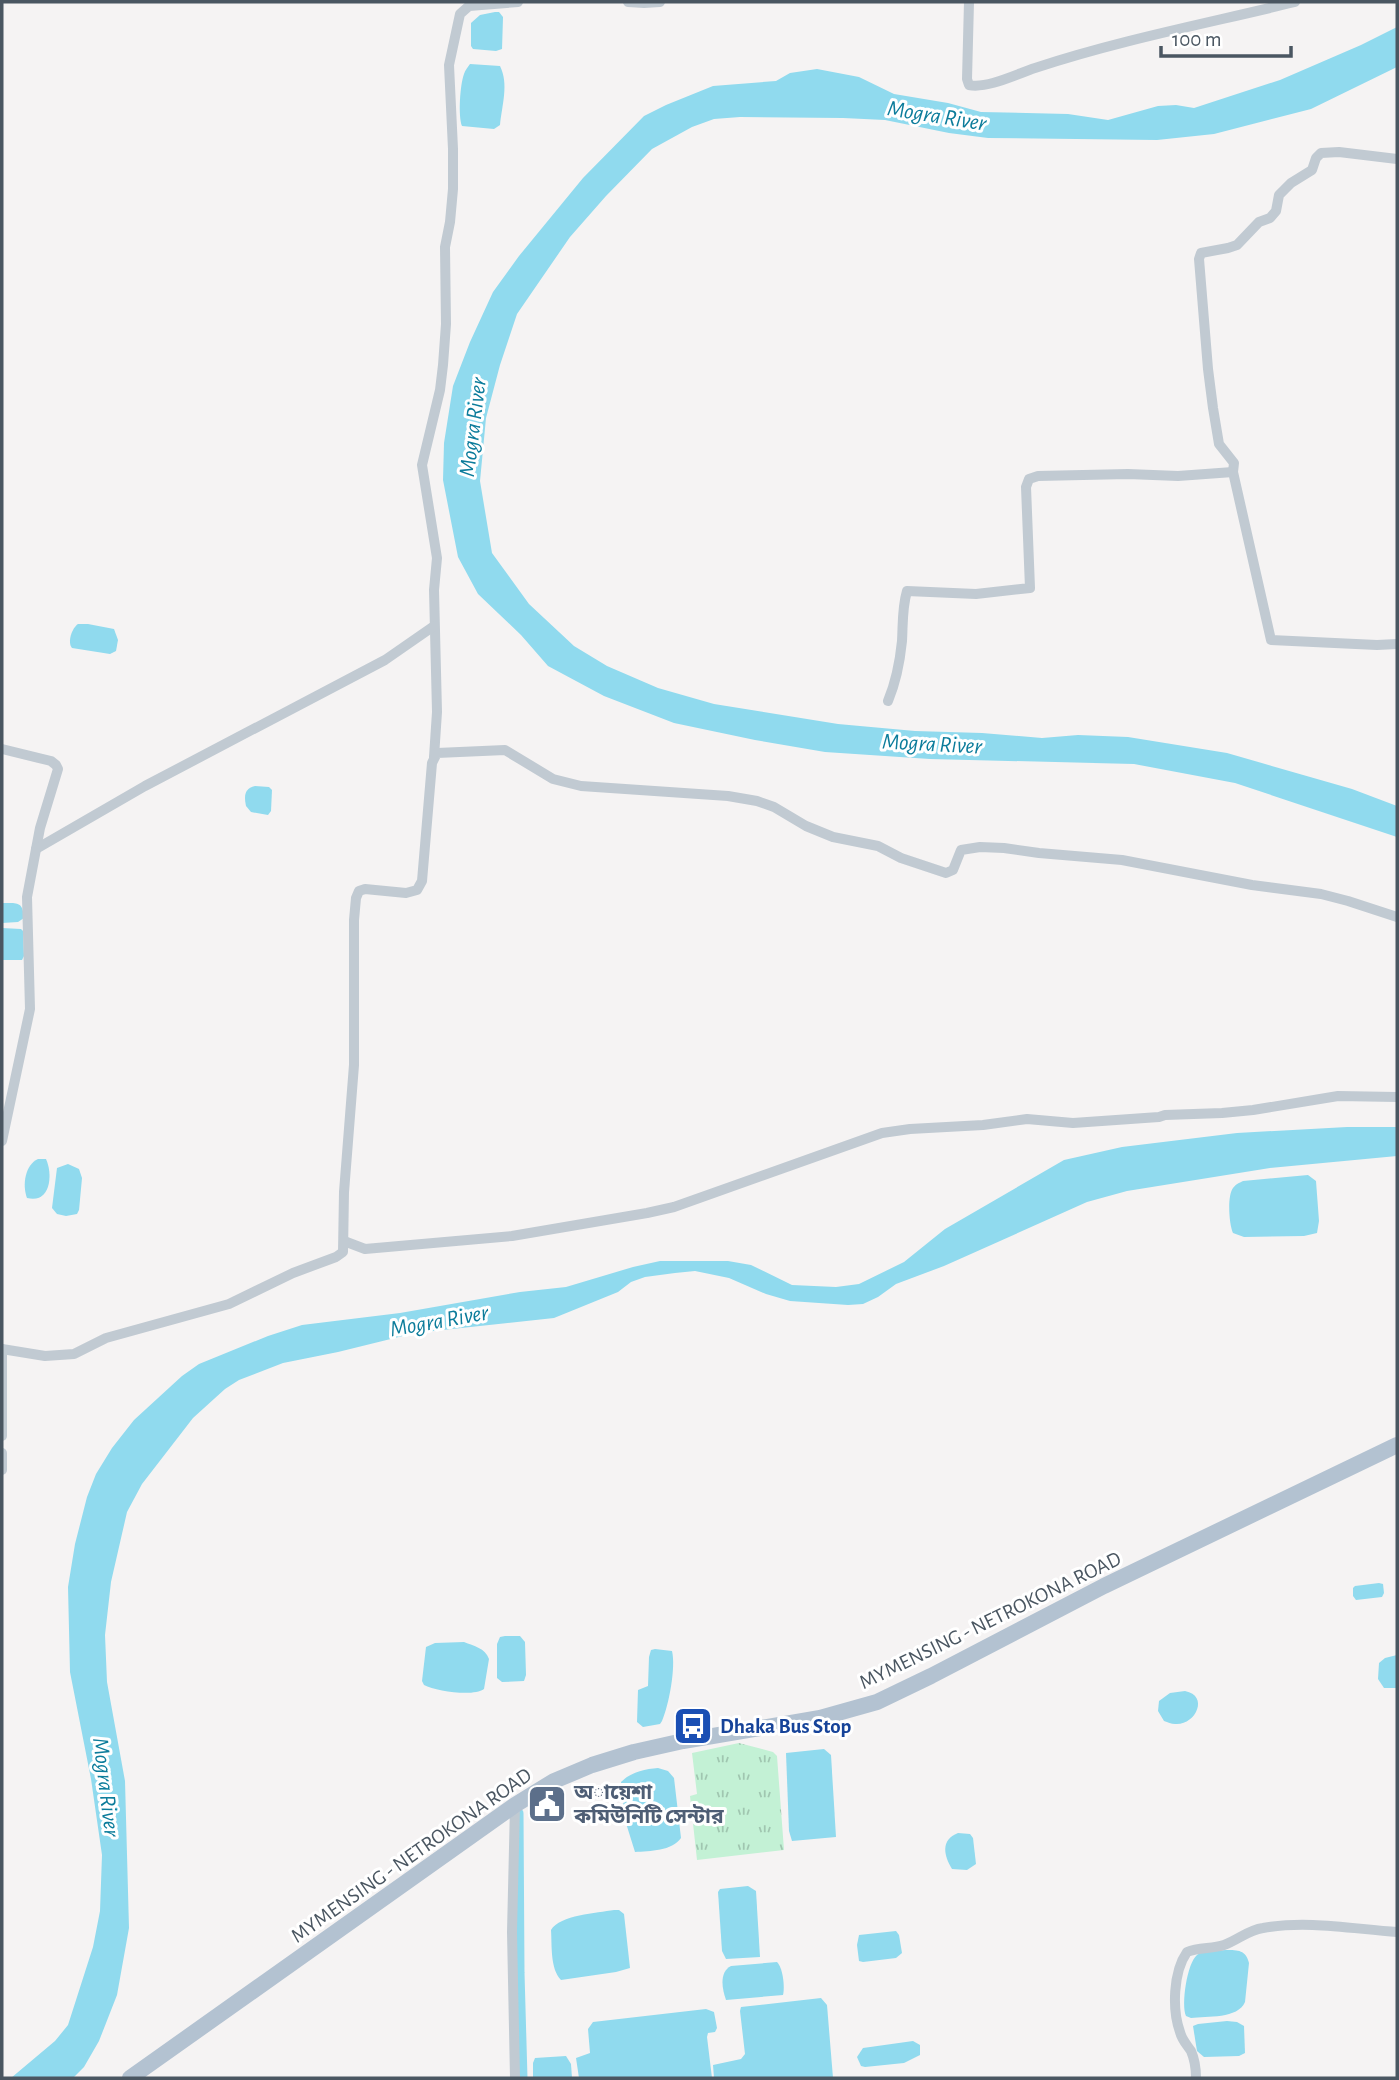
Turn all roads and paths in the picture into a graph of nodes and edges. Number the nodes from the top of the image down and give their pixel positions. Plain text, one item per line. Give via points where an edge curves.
1 (518, 2) edge
2 (628, 2) edge
3 (660, 2) edge
4 (969, 2) edge
5 (1296, 2) edge
6 (1397, 159) edge
7 (1233, 472) junction
8 (433, 626) junction
9 (1397, 644) edge
10 (888, 701) dead end
11 (2, 749) edge
12 (434, 757) junction
13 (36, 849) junction
14 (1397, 917) edge
15 (1397, 1097) edge
16 (2, 1140) edge
17 (344, 1241) junction
18 (2, 1349) edge
19 (2, 1436) edge
20 (1397, 1446) edge
21 (2, 1453) edge
22 (2, 1470) edge
23 (515, 1805) junction
24 (1397, 1932) edge
25 (130, 2078) edge
26 (515, 2078) edge
27 (1196, 2078) edge

1 - 8 street via 464,9 449,65 453,189 445,247 446,324 440,390 422,465 437,558
2 - 3 street
4 - 5 street via 967,79 971,86 1122,43
6 - 7 street via 1321,153 1312,170 1279,195 1270,218 1259,222 1237,245 1200,255 1213,408 1219,444 1234,463
7 - 9 street via 1270,640
7 - 10 street via 1029,479 1030,588 976,594 907,591 898,667
8 - 12 street via 438,712
8 - 13 street via 384,660
11 - 13 street via 51,761 58,769
12 - 14 street via 442,752 505,750 553,779 581,786 757,801 833,837 878,846 946,873 953,870 961,850 1004,848 1122,860 1321,894
12 - 17 street via 422,881 417,890 406,893 365,888 356,898 354,1065
13 - 16 street via 27,897 30,1009
15 - 17 street via 1338,1096 1222,1113 1073,1123 1027,1119 892,1132 647,1213 512,1236 365,1249
17 - 18 street via 343,1252 336,1258 229,1304 106,1338 74,1354 45,1356
18 - 19 street
20 - 23 main road, MYMENSING - NETROKONA ROAD via 1104,1586 877,1702 820,1718 634,1752 554,1781
21 - 22 street
23 - 25 main road, MYMENSING - NETROKONA ROAD
23 - 26 street
24 - 27 street via 1308,1924 1262,1928 1225,1945 1187,1952 1177,1979 1176,2015 1182,2039 1194,2058

